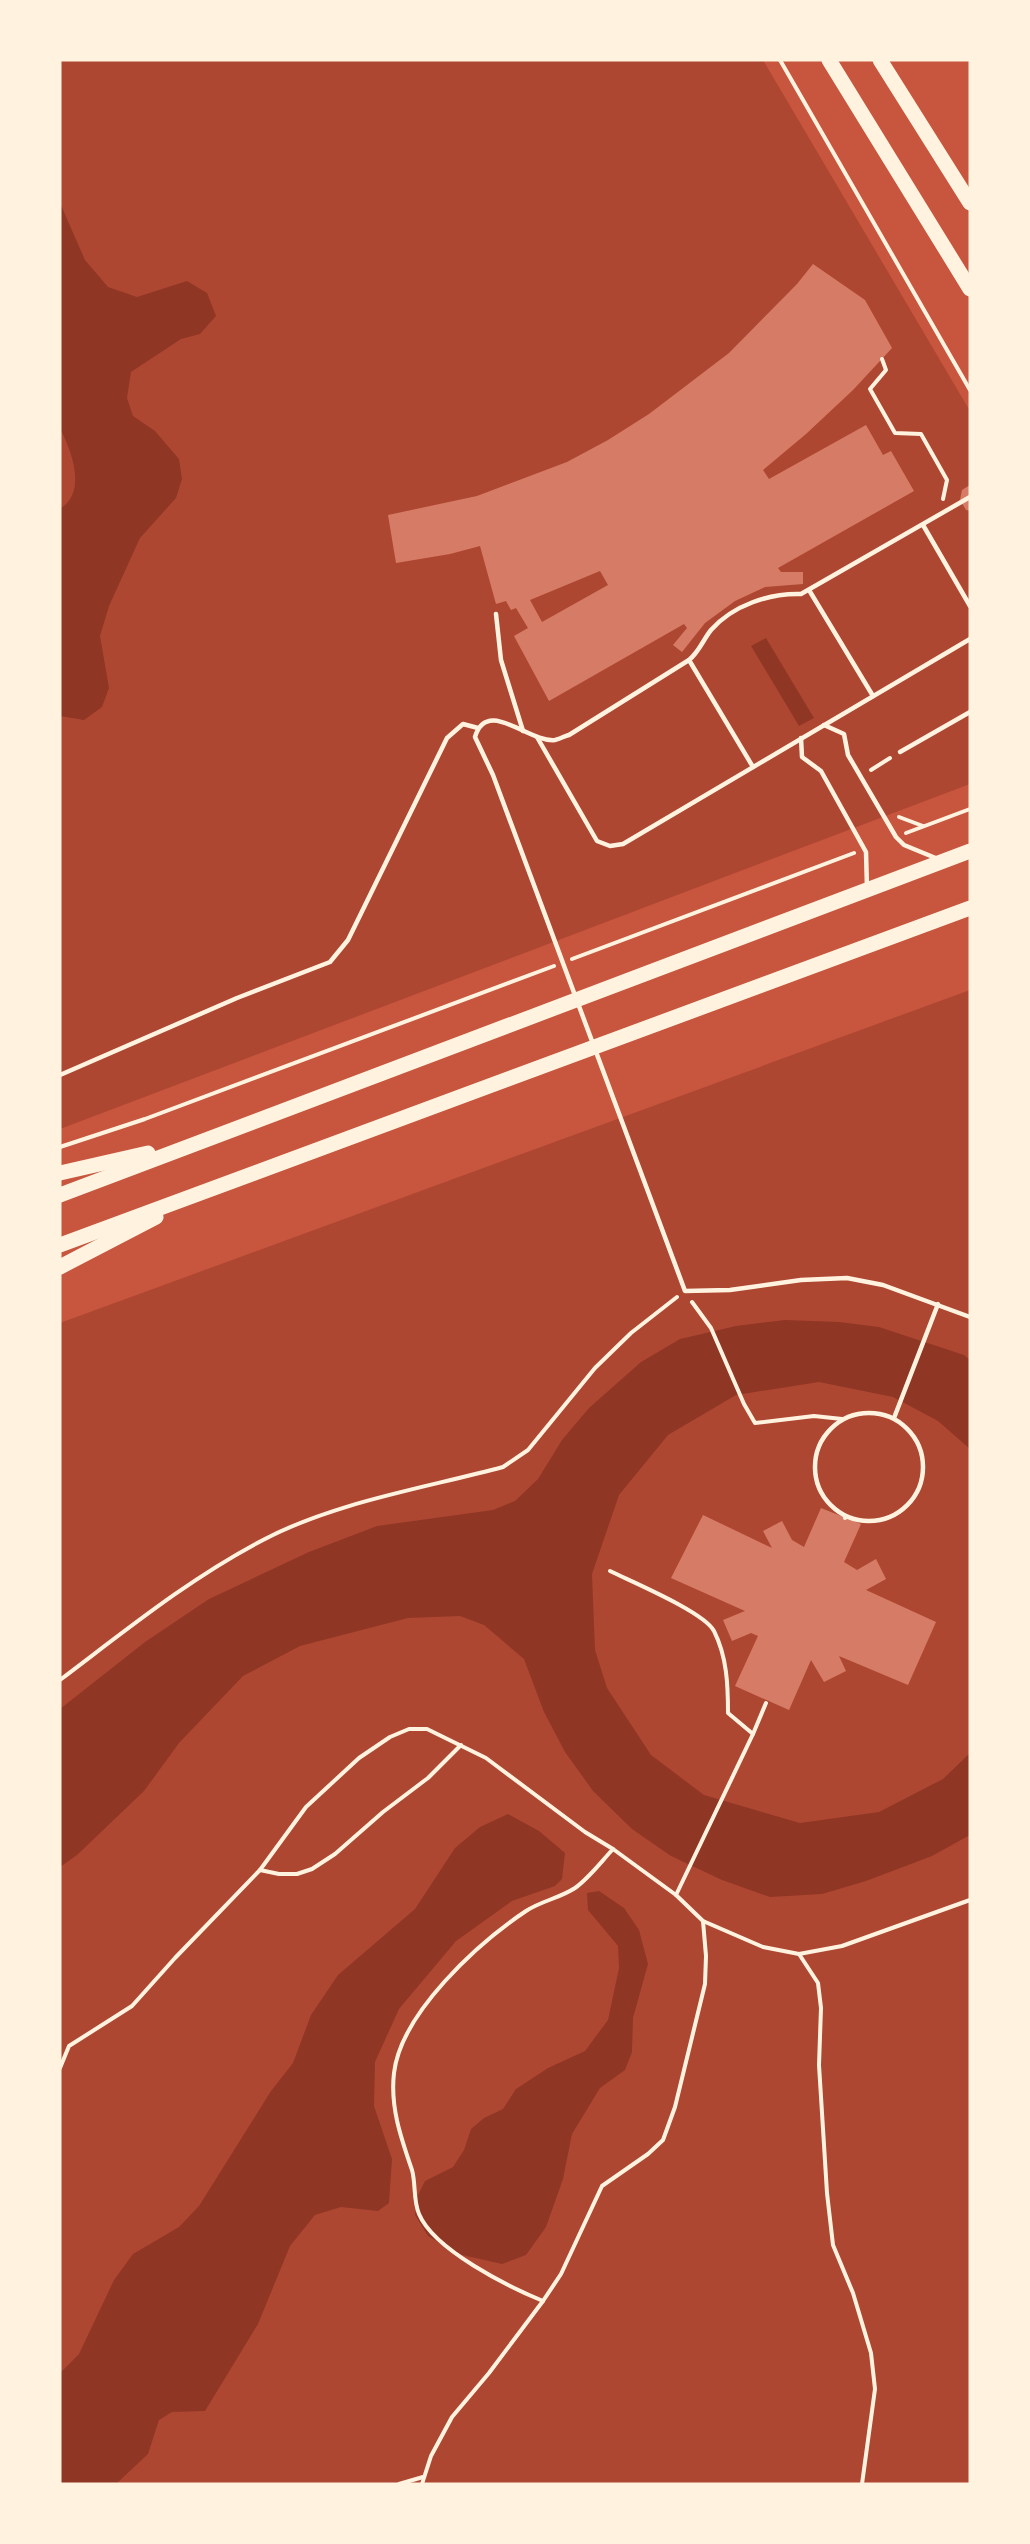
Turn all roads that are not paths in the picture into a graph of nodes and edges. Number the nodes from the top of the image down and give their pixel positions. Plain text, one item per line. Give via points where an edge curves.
1 (829, 60) edge
2 (880, 60) edge
3 (970, 203) edge
4 (970, 289) edge
5 (970, 497) edge
6 (924, 525) junction
7 (809, 590) junction
8 (970, 606) edge
9 (496, 614) dead end
10 (970, 639) edge
11 (689, 660) junction
12 (873, 696) junction
13 (970, 712) edge
14 (824, 725) junction
15 (478, 728) junction
16 (523, 731) junction
17 (537, 737) junction
18 (801, 738) junction
19 (900, 752) road end
20 (753, 767) junction
21 (970, 851) edge
22 (943, 861) junction
23 (867, 890) junction
24 (970, 908) edge
25 (60, 1074) edge
26 (203, 1140) junction
27 (60, 1173) edge
28 (221, 1184) junction
29 (60, 1195) edge
30 (60, 1245) edge
31 (60, 1267) edge
32 (938, 1304) junction
33 (970, 1317) edge
34 (894, 1418) junction

1 - 4 main road
2 - 3 main road
5 - 6 lane
6 - 7 lane
6 - 8 lane
7 - 11 lane via 753,602 712,628
7 - 12 lane
9 - 16 lane via 501,660
10 - 12 lane
11 - 17 lane via 569,735 554,740
11 - 20 lane
12 - 14 lane
13 - 19 lane
14 - 18 lane
14 - 22 lane via 844,734 848,755 896,837 904,845
15 - 16 lane via 495,720
15 - 25 lane via 463,724 447,738 348,940 330,962
15 - 32 lane via 475,737 493,775 685,1291 847,1278 884,1285
16 - 17 lane
17 - 20 lane via 597,841 610,846 623,844
18 - 20 lane
18 - 23 lane via 802,758 821,771 864,849 868,862
21 - 22 main road
22 - 23 main road
23 - 26 main road
24 - 28 main road
26 - 27 main road
26 - 29 main road
28 - 30 main road
28 - 31 main road
32 - 33 lane
32 - 34 lane
34 - 34 lane via 919,1443 924,1461 915,1497 901,1511 884,1519 845,1517 821,1494 815,1478 819,1444 828,1430 858,1413 875,1412

